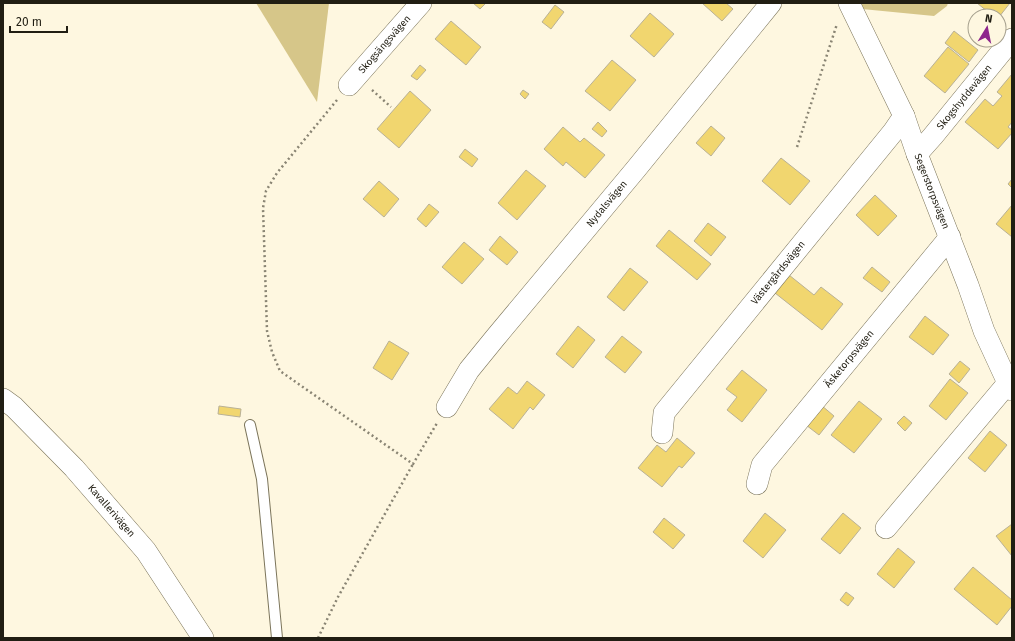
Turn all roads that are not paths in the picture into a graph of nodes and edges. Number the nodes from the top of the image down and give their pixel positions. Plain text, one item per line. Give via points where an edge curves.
1 (421, 3) edge
2 (771, 3) edge
3 (849, 3) edge
4 (1012, 39) edge
5 (353, 81) road end
6 (904, 116) junction
7 (917, 154) junction
8 (950, 237) junction
9 (1010, 387) edge
10 (3, 399) edge
11 (447, 407) road end
12 (250, 425) dead end
13 (662, 433) dead end
14 (757, 484) dead end
15 (886, 528) dead end
16 (203, 638) edge
17 (278, 638) edge

1 - 5 street, Skogsängsvägen
2 - 11 street, Nydalsvägen via 469,370
3 - 6 street, Segerstorpsvägen
4 - 7 street, Skogshyddevägen
6 - 7 street, Segerstorpsvägen
6 - 13 street, Västergårdsvägen via 664,413
7 - 8 street, Segerstorpsvägen
8 - 9 street, Segerstorpsvägen via 984,331
8 - 14 street, Äsketorpsvägen via 762,465
9 - 15 street, Segerstorpsvägen
10 - 16 street, Kavallerivägen via 74,468 146,551
12 - 17 lane via 262,479

